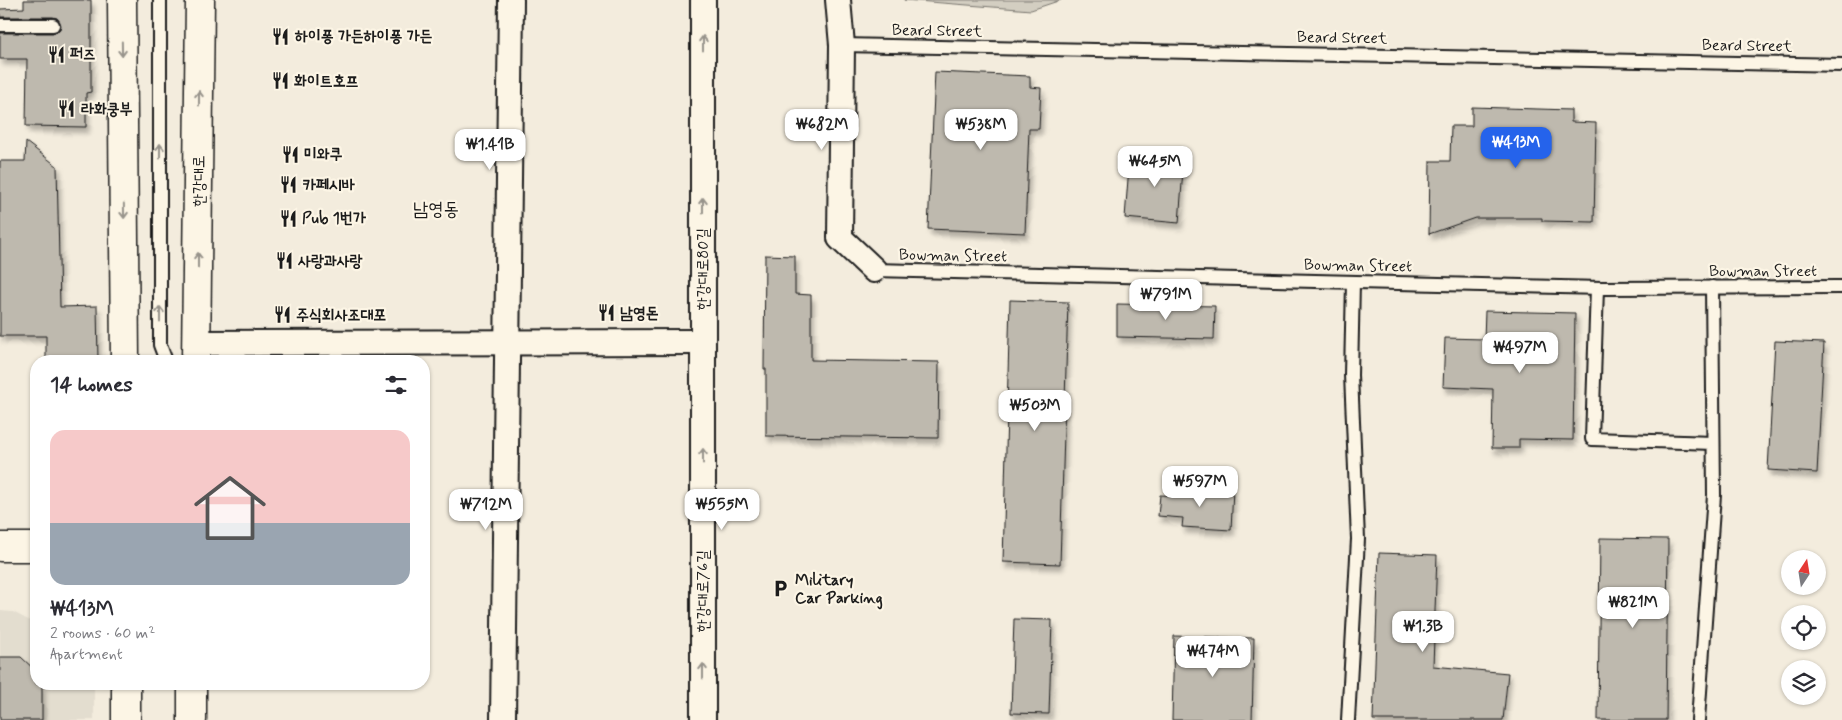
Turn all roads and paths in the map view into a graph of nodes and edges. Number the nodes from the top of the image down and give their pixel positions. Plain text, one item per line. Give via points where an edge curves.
1 (122, 0) edge
2 (160, 0) edge
3 (200, 0) edge
4 (511, 0) edge
5 (703, 0) edge
6 (838, 0) edge
7 (0, 25) edge
8 (54, 25) dead end
9 (842, 45) junction
10 (1842, 65) edge
11 (874, 270) joint
12 (1353, 282) junction
13 (1712, 287) junction
14 (1842, 287) edge
15 (1597, 288) junction
16 (507, 342) junction
17 (703, 342) junction
18 (197, 352) edge
19 (125, 355) edge
20 (164, 355) edge
21 (1713, 443) junction
22 (0, 547) edge
23 (30, 547) edge
24 (126, 690) edge
25 (192, 690) edge
26 (126, 720) edge
27 (192, 720) edge
28 (503, 720) edge
29 (703, 720) edge
30 (1348, 720) edge
31 (1698, 720) edge

1 -> 19 main road
20 -> 2 lane via 160,345
18 -> 3 main road, 한강대로
4 - 16 street
17 -> 5 street, 한강대로80길
6 - 9 street
7 - 8 lane
9 - 10 lane, Beard Street
9 - 11 street via 840,238
11 - 12 lane, Bowman Street
12 - 15 lane, Bowman Street
12 - 30 lane via 1350,375 1358,539
13 - 14 lane, Bowman Street
13 - 15 lane, Bowman Street
13 - 21 lane
15 - 21 lane via 1592,439
16 - 17 street
16 - 18 street
16 - 28 street
29 -> 17 street, 한강대로76길
21 - 31 lane via 1712,524
22 - 23 main road
24 - 26 main road
25 - 27 main road

